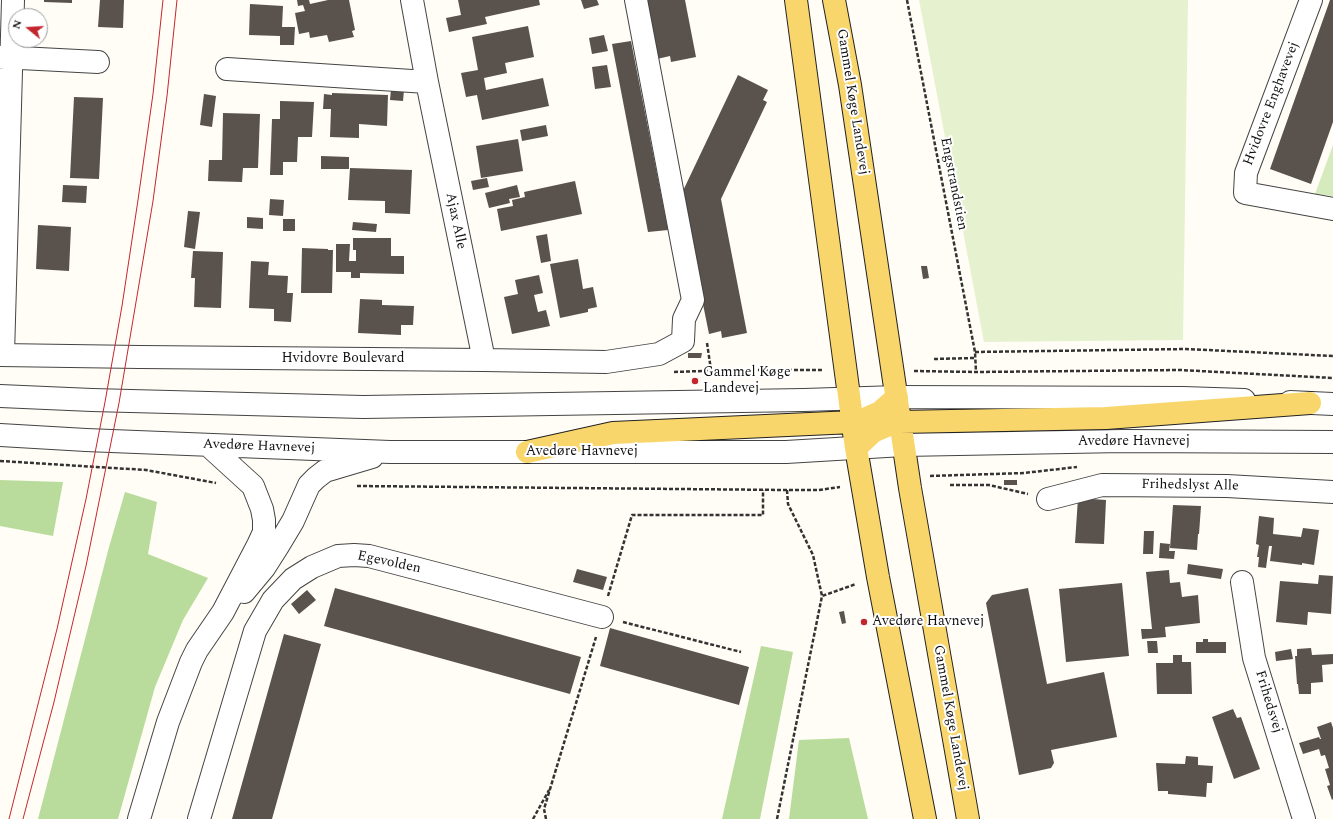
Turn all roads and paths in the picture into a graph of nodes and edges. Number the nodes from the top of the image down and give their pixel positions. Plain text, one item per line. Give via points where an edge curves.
1 (13, 0) edge
2 (412, 0) edge
3 (636, 0) edge
4 (796, 0) edge
5 (834, 0) edge
6 (907, 0) edge
7 (1311, 0) edge
8 (6, 57) edge
9 (98, 62) dead end
10 (227, 69) dead end
11 (427, 82) junction
12 (1333, 209) edge
13 (975, 352) junction
14 (2, 355) edge
15 (1333, 356) edge
16 (975, 358) junction
17 (934, 359) dead end
18 (484, 360) junction
19 (893, 370) junction
20 (976, 372) junction
21 (1333, 378) edge
22 (0, 396) edge
23 (897, 397) junction
24 (849, 400) junction
25 (1310, 402) junction
26 (1333, 404) edge
27 (852, 422) junction
28 (900, 422) junction
29 (0, 435) edge
30 (1333, 442) edge
31 (208, 445) junction
32 (903, 445) junction
33 (856, 448) junction
34 (390, 452) junction
35 (527, 452) junction
36 (0, 461) edge
37 (1024, 473) dead end
38 (909, 477) junction
39 (862, 484) junction
40 (950, 485) dead end
41 (252, 486) junction
42 (349, 486) dead end
43 (763, 490) junction
44 (787, 490) junction
45 (1333, 492) edge
46 (1048, 499) joint
47 (878, 577) junction
48 (1242, 582) dead end
49 (822, 596) junction
50 (222, 612) junction
51 (602, 617) junction
52 (741, 652) dead end
53 (551, 784) junction
54 (140, 819) edge
55 (199, 819) edge
56 (533, 819) edge
57 (546, 819) edge
58 (777, 819) edge
59 (925, 819) edge
60 (968, 819) edge
61 (1304, 819) edge

1 - 8 street
2 - 11 street, Ajax Alle
3 - 18 street, Hvidovre Boulevard via 693,300 684,319 683,341 659,354 606,362
4 - 24 main road
5 - 19 main road, Gammel Køge Landevej via 850,85
6 - 13 path, Engstrandstien
7 - 12 street, Hvidovre Enghavevej via 1246,173 1245,193
8 - 9 street
8 - 14 street
10 - 11 street
11 - 18 street, Ajax Alle
13 - 15 path via 1186,349
13 - 16 path, Engstrandstien
14 - 18 street, Hvidovre Boulevard
16 - 17 path
16 - 20 path, Engstrandstien
19 - 20 path
19 - 23 main road, Gammel Køge Landevej
20 - 21 path via 1180,370
22 - 24 street via 363,408
23 - 24 street
23 - 25 street via 1183,398
23 - 27 main road via 880,412
23 - 28 main road, Gammel Køge Landevej
24 - 27 main road
25 - 26 street
25 - 28 main road via 1106,418
27 - 33 main road
27 - 35 main road via 613,434
28 - 32 main road, Gammel Køge Landevej
28 - 33 main road via 873,432
29 - 31 street, Avedøre Havnevej
30 - 32 street, Avedøre Havnevej via 1123,441
31 - 34 street, Avedøre Havnevej
31 - 41 street
32 - 33 street, Avedøre Havnevej
32 - 38 main road, Gammel Køge Landevej
33 - 35 street, Avedøre Havnevej via 786,452
33 - 39 main road
34 - 35 street, Avedøre Havnevej
34 - 50 street via 324,471 316,478 309,486 293,521 264,568 247,589
36 - 41 path via 146,470 216,483
37 - 38 path
38 - 60 main road, Gammel Køge Landevej
39 - 44 path via 818,490
39 - 47 main road
40 - 46 path via 989,484
41 - 50 street via 262,509 264,532
42 - 43 path
43 - 44 path
43 - 51 path via 763,515 632,515
44 - 49 path via 788,504 813,555
45 - 46 street, Frihedslyst Alle via 1227,486 1102,485
47 - 49 path
47 - 59 main road
48 - 61 street, Frihedsvej via 1254,658
49 - 58 path
50 - 54 street via 191,662 168,722
51 - 52 path
51 - 53 path
51 - 55 street, Egevolden via 368,556 338,556 312,567 293,579 273,600 255,631
53 - 56 path
53 - 57 path via 544,809

